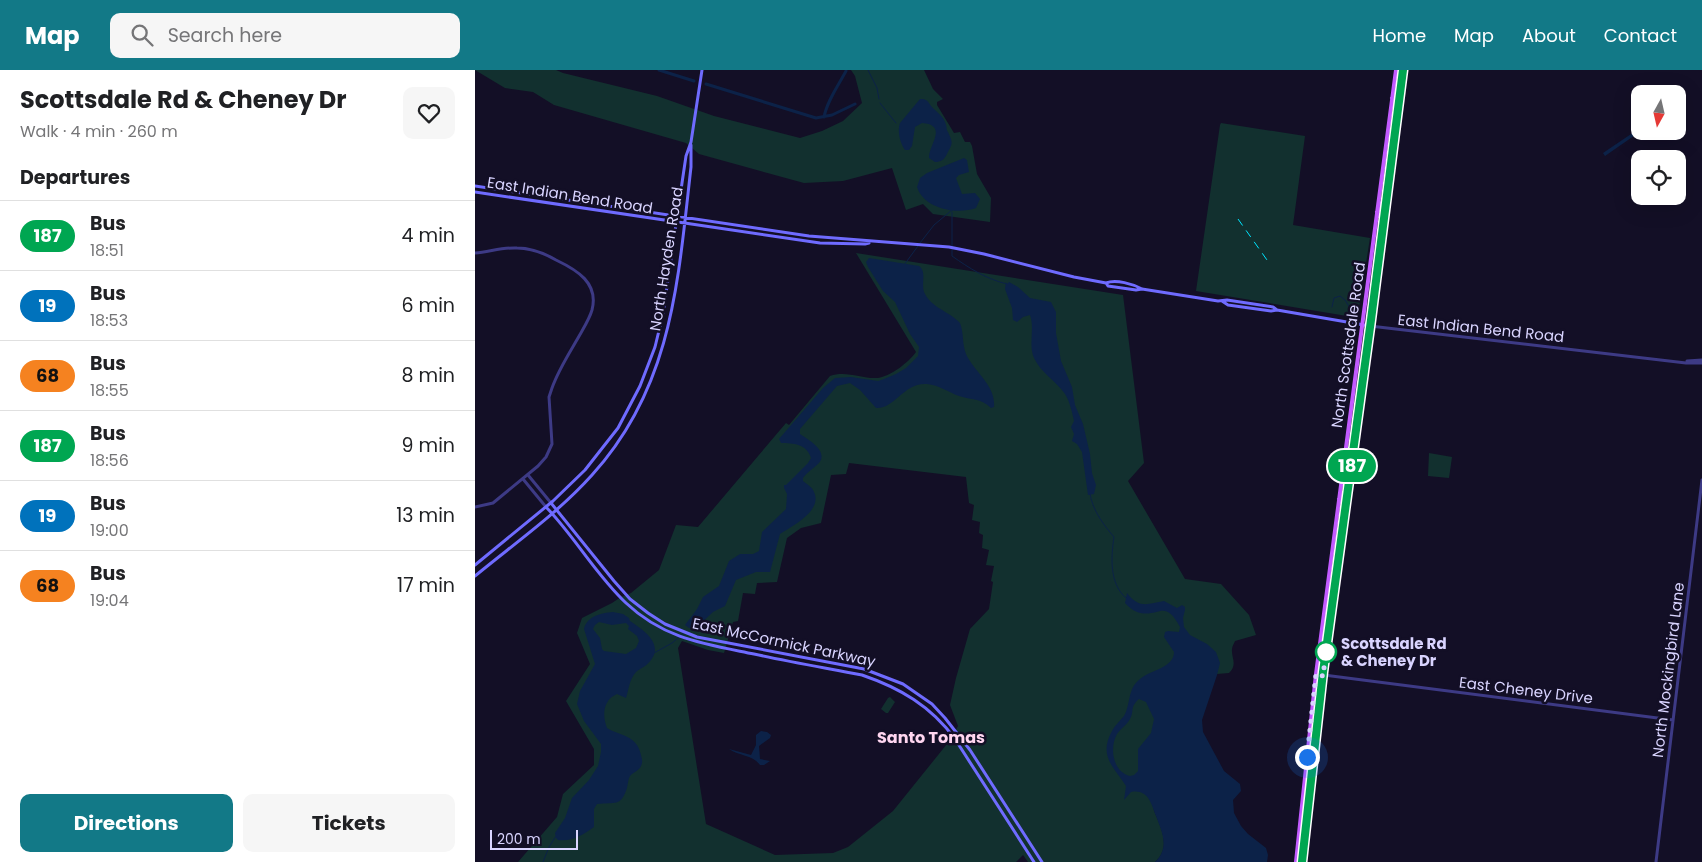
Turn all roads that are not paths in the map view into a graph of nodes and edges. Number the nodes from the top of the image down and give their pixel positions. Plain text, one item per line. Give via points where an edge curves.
1 (702, 70) edge
2 (1396, 70) edge
3 (1403, 70) edge
4 (1402, 80) junction
5 (1392, 98) junction
6 (1395, 130) junction
7 (691, 142) junction
8 (1389, 183) junction
9 (475, 186) edge
10 (475, 192) edge
11 (1377, 212) junction
12 (677, 217) junction
13 (685, 218) junction
14 (676, 222) junction
15 (685, 223) junction
16 (870, 242) junction
17 (1380, 247) junction
18 (475, 253) edge
19 (1362, 325) junction
20 (1371, 326) junction
21 (1702, 361) edge
22 (1351, 471) junction
23 (528, 475) junction
24 (523, 479) junction
25 (1702, 480) edge
26 (1339, 500) junction
27 (551, 503) junction
28 (475, 507) edge
29 (546, 507) junction
30 (556, 510) junction
31 (552, 513) junction
32 (1343, 532) junction
33 (475, 565) edge
34 (475, 576) edge
35 (1316, 674) junction
36 (1323, 676) junction
37 (945, 718) junction
38 (1673, 720) junction
39 (941, 722) junction
40 (1034, 862) edge
41 (1042, 862) edge
42 (1296, 862) edge
43 (1302, 862) edge
44 (1655, 862) edge

1 - 7 main road, North Hayden Road
2 - 5 main road, North Scottsdale Road
3 - 4 main road, North Scottsdale Road
4 - 5 main road
4 - 6 main road, North Scottsdale Road
5 - 6 main road via 1396,104
5 - 11 main road, North Scottsdale Road
6 - 8 main road, North Scottsdale Road
7 - 12 main road, North Hayden Road
7 - 13 main road, North Hayden Road
8 - 11 main road
8 - 17 main road, North Scottsdale Road
9 - 12 main road, East Indian Bend Road
10 - 14 main road, East Indian Bend Road
11 - 17 main road via 1381,218
11 - 19 main road, North Scottsdale Road
12 - 13 main road, East Indian Bend Road
12 - 14 main road, North Hayden Road
13 - 15 main road, North Hayden Road
13 - 16 main road, East Indian Bend Road
14 - 15 main road, East Indian Bend Road
14 - 27 main road, North Hayden Road via 663,314 644,378 608,442
15 - 16 main road, East Indian Bend Road via 820,243
15 - 30 main road, North Hayden Road via 670,322 663,351 648,388 613,449 594,473
16 - 19 main road, East Indian Bend Road via 954,248 1074,277 1273,307
17 - 20 main road, North Scottsdale Road
18 - 23 street via 516,248 539,251 580,273 590,285 593,296 591,314 551,388 552,444 543,462
19 - 20 main road, East Indian Bend Road
19 - 26 main road, North Scottsdale Road
20 - 21 street, East Indian Bend Road via 1684,362
20 - 22 main road, North Scottsdale Road
22 - 26 main road via 1347,474 1345,492
22 - 32 main road, North Scottsdale Road
23 - 24 street
23 - 27 street, East McCormick Parkway
24 - 28 street via 493,503
24 - 29 street, East McCormick Parkway
25 - 38 street, North Mockingbird Lane
26 - 32 main road via 1343,503 1340,528
26 - 35 main road, North Scottsdale Road
27 - 29 main road, North Hayden Road
27 - 30 main road, East McCormick Parkway
29 - 31 main road, East McCormick Parkway
29 - 33 main road, North Hayden Road
30 - 31 main road, North Hayden Road
30 - 37 main road, East McCormick Parkway via 631,599 665,624 697,637 865,669 903,684 932,704
31 - 34 main road, North Hayden Road
31 - 39 main road, East McCormick Parkway via 626,603 668,632 696,642 862,675 907,694
32 - 36 main road, North Scottsdale Road
35 - 36 street, East Cheney Drive
35 - 42 main road, North Scottsdale Road
36 - 38 street, East Cheney Drive
36 - 43 main road, North Scottsdale Road
37 - 39 main road
37 - 41 main road, East McCormick Parkway via 970,750
38 - 44 street, North Mockingbird Lane
39 - 40 main road, East McCormick Parkway via 960,746

